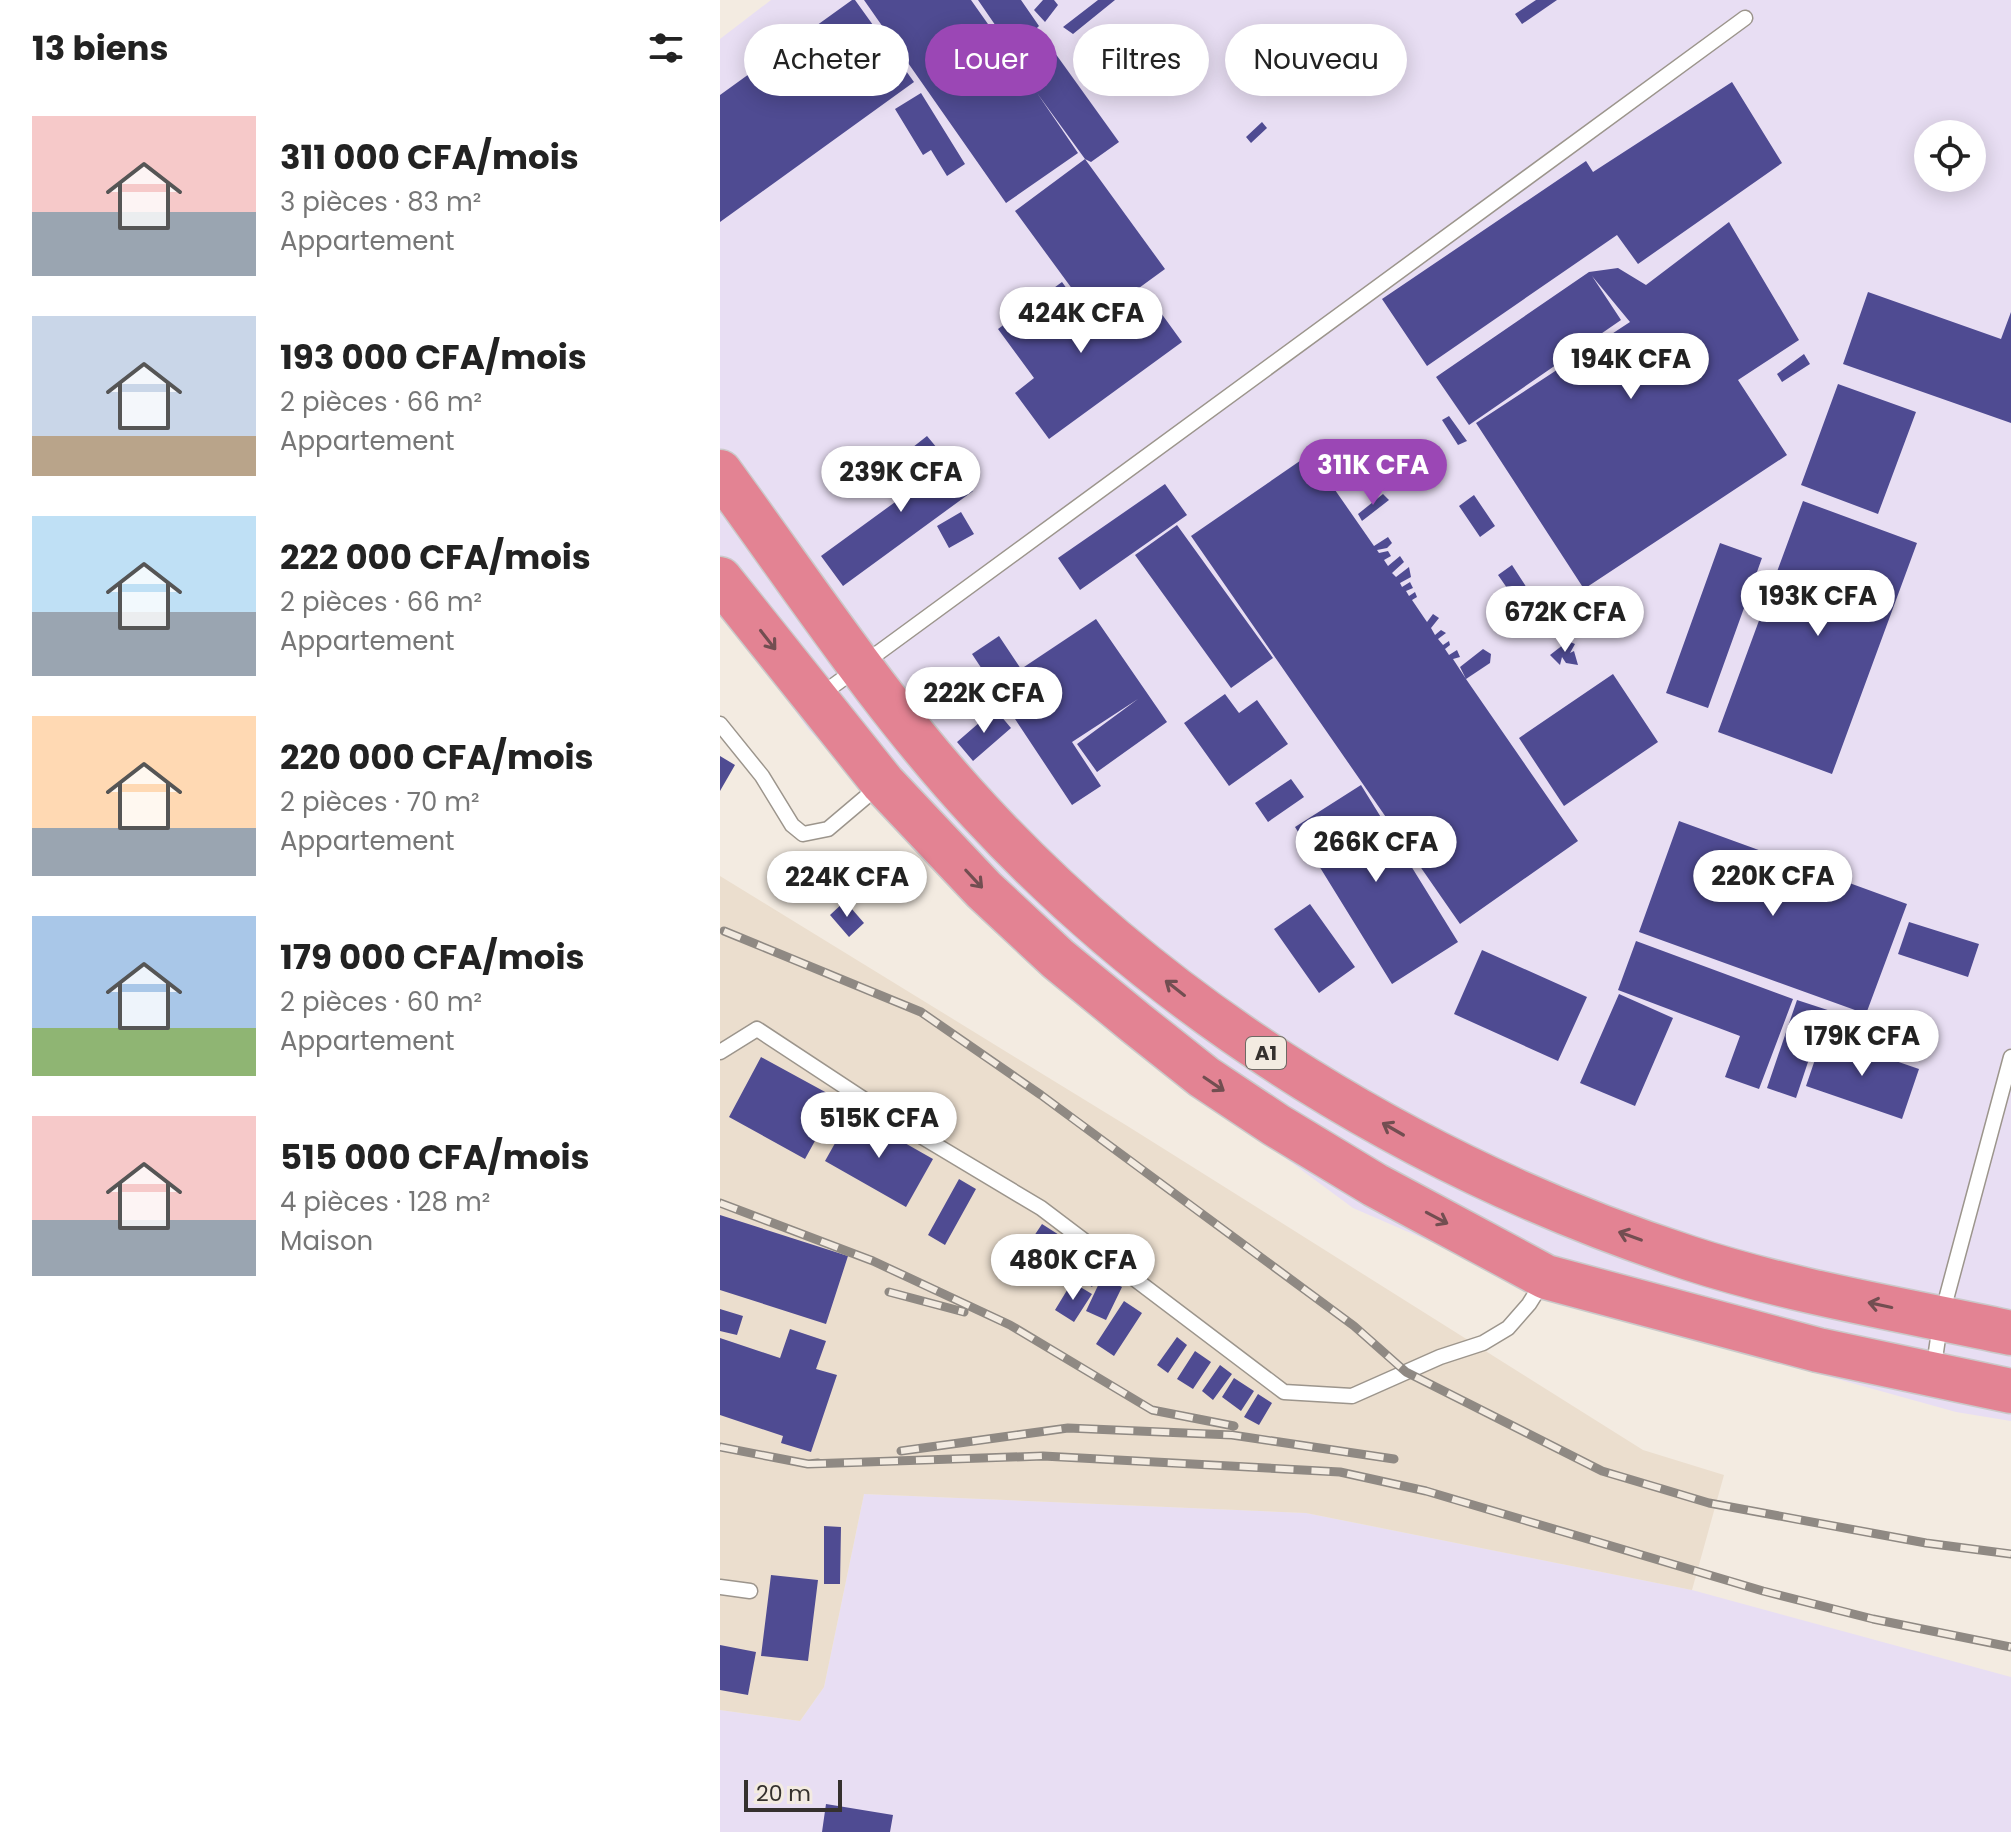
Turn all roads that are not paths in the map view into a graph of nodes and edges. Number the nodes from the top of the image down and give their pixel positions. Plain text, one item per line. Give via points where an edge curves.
1 (1745, 18) dead end
2 (720, 472) edge
3 (720, 579) edge
4 (862, 667) junction
5 (814, 700) junction
6 (720, 724) edge
7 (883, 783) junction
8 (720, 1052) edge
9 (2011, 1057) edge
10 (1546, 1277) junction
11 (1941, 1318) junction
12 (2011, 1333) edge
13 (1933, 1376) junction
14 (2011, 1391) edge
15 (720, 1587) edge
16 (750, 1591) dead end

1 - 4 lane
2 - 4 highway, A1
3 -> 5 highway, A1
4 - 5 lane
11 -> 4 highway, A1 via 1691,1259 1546,1204 1416,1142 1279,1062 1180,992 1049,881 980,812
5 - 7 highway, A1
6 - 7 lane via 803,834 828,829
7 -> 10 highway, A1 via 1058,959 1204,1077 1375,1185
8 - 10 lane via 757,1029 1041,1208 1284,1392 1352,1396 1483,1343 1508,1328
9 - 11 lane
10 - 13 highway, A1
11 - 12 highway, A1
11 - 13 lane
13 - 14 highway, A1
15 - 16 lane

